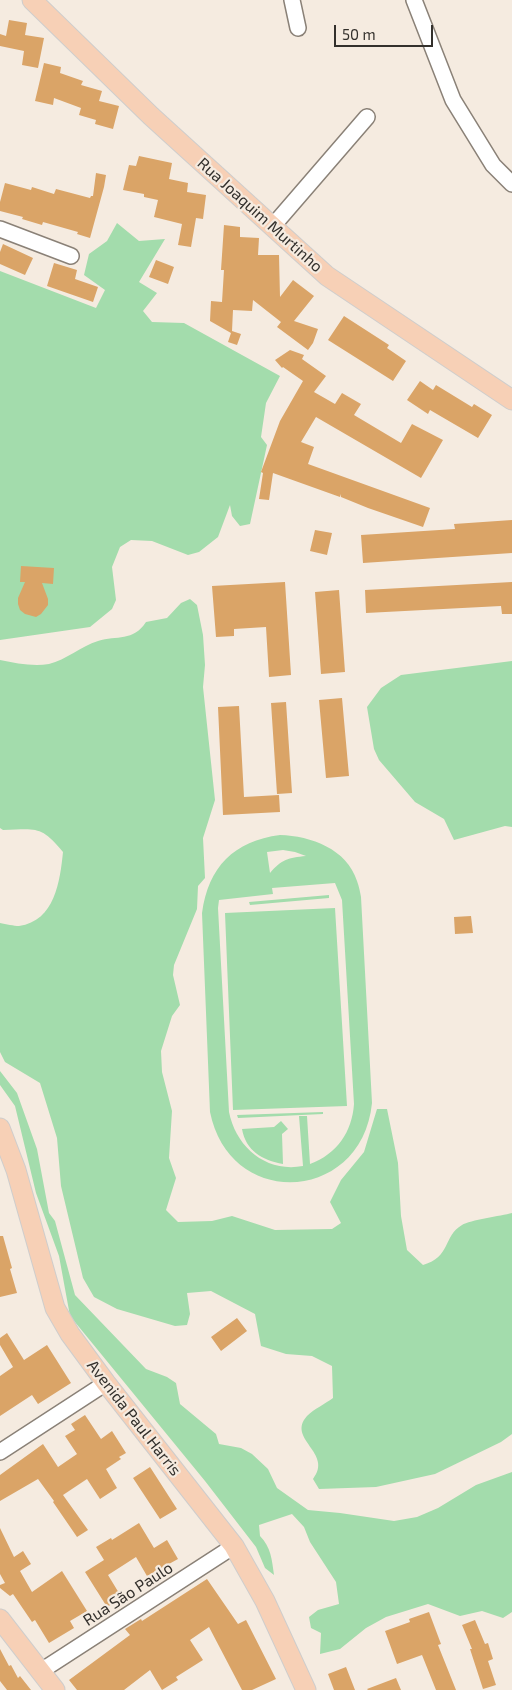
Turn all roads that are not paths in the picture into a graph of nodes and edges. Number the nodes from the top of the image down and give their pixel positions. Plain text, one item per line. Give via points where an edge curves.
1 (32, 0) edge
2 (292, 0) edge
3 (414, 0) edge
4 (298, 28) dead end
5 (367, 116) dead end
6 (512, 184) edge
7 (272, 226) junction
8 (0, 229) edge
9 (71, 256) dead end
10 (512, 400) edge
11 (0, 1128) edge
12 (106, 1383) junction
13 (0, 1452) edge
14 (234, 1546) junction
15 (0, 1619) edge
16 (41, 1671) junction
17 (55, 1690) edge
18 (306, 1690) edge

1 - 7 main road, Rua Joaquim Murtinho via 151,116
2 - 4 street
3 - 6 street via 453,100 493,165
5 - 7 street
7 - 10 main road, Rua Joaquim Murtinho via 327,276
8 - 9 street
11 - 12 main road, Avenida Paul Harris via 16,1170 55,1308
12 - 13 street
12 - 14 main road, Avenida Paul Harris
14 - 16 street, Rua São Paulo
14 - 18 main road, Avenida Paul Harris via 265,1601
15 - 16 main road
16 - 17 main road

